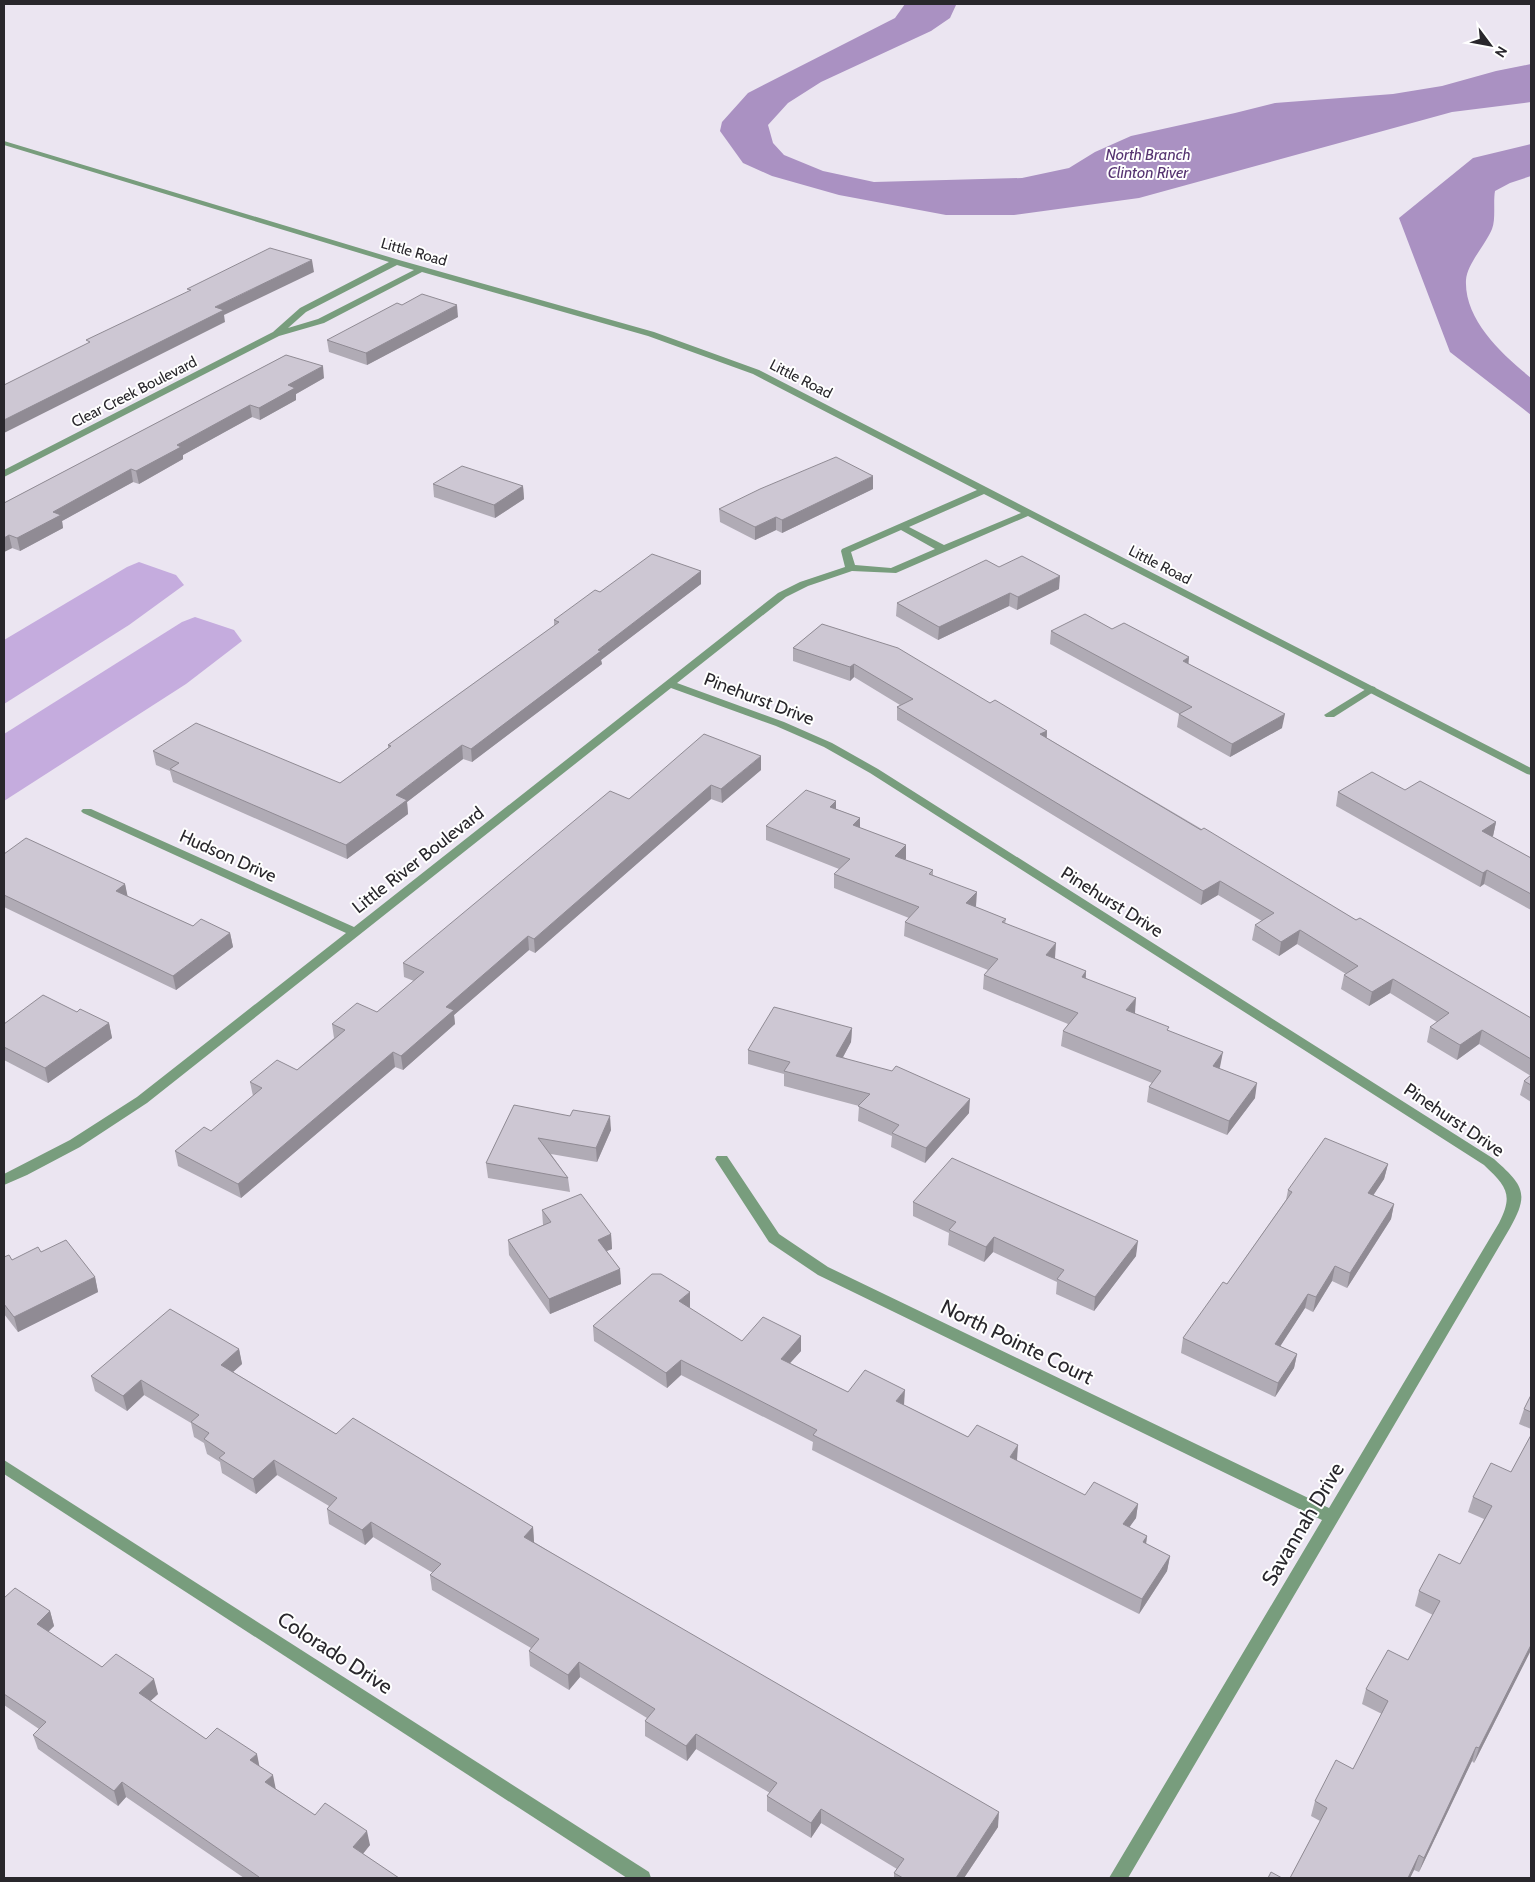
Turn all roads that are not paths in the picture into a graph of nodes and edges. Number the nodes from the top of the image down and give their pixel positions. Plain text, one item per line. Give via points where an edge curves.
1 (4, 143) edge
2 (396, 262) junction
3 (422, 269) junction
4 (339, 292) junction
5 (362, 299) junction
6 (276, 334) junction
7 (4, 474) edge
8 (984, 490) junction
9 (1028, 513) junction
10 (900, 526) junction
11 (943, 549) junction
12 (851, 568) junction
13 (670, 684) junction
14 (1371, 690) junction
15 (1330, 715) dead end
16 (1531, 772) edge
17 (87, 811) dead end
18 (356, 932) junction
19 (722, 1159) dead end
20 (4, 1180) edge
21 (1513, 1189) joint
22 (4, 1466) edge
23 (1332, 1517) junction
24 (642, 1878) edge
25 (1118, 1878) edge

1 - 2 street, Little Road
2 - 3 street, Little Road
2 - 4 street, Clear Creek Boulevard
3 - 5 street, Clear Creek Boulevard
3 - 8 street, Little Road via 719,356 776,380
4 - 5 street
4 - 6 street, Clear Creek Boulevard via 294,316
5 - 6 street, Clear Creek Boulevard via 320,321
6 - 7 street, Clear Creek Boulevard
8 - 9 street, Little Road
8 - 10 street
9 - 11 street, Little River Boulevard
9 - 14 street, Little Road
10 - 11 street
10 - 12 street via 846,551
11 - 12 street, Little River Boulevard via 892,571
12 - 13 street, Little River Boulevard via 782,595
13 - 18 street, Little River Boulevard
13 - 21 street, Pinehurst Drive via 780,724 874,771 1489,1162
14 - 15 street
14 - 16 street, Little Road
17 - 18 street, Hudson Drive
18 - 20 street, Little River Boulevard via 104,1128
19 - 23 street, North Pointe Court via 774,1238 823,1271
21 - 23 street, Savannah Drive via 1515,1204 1495,1242
22 - 24 street, Colorado Drive
23 - 25 street, Savannah Drive

